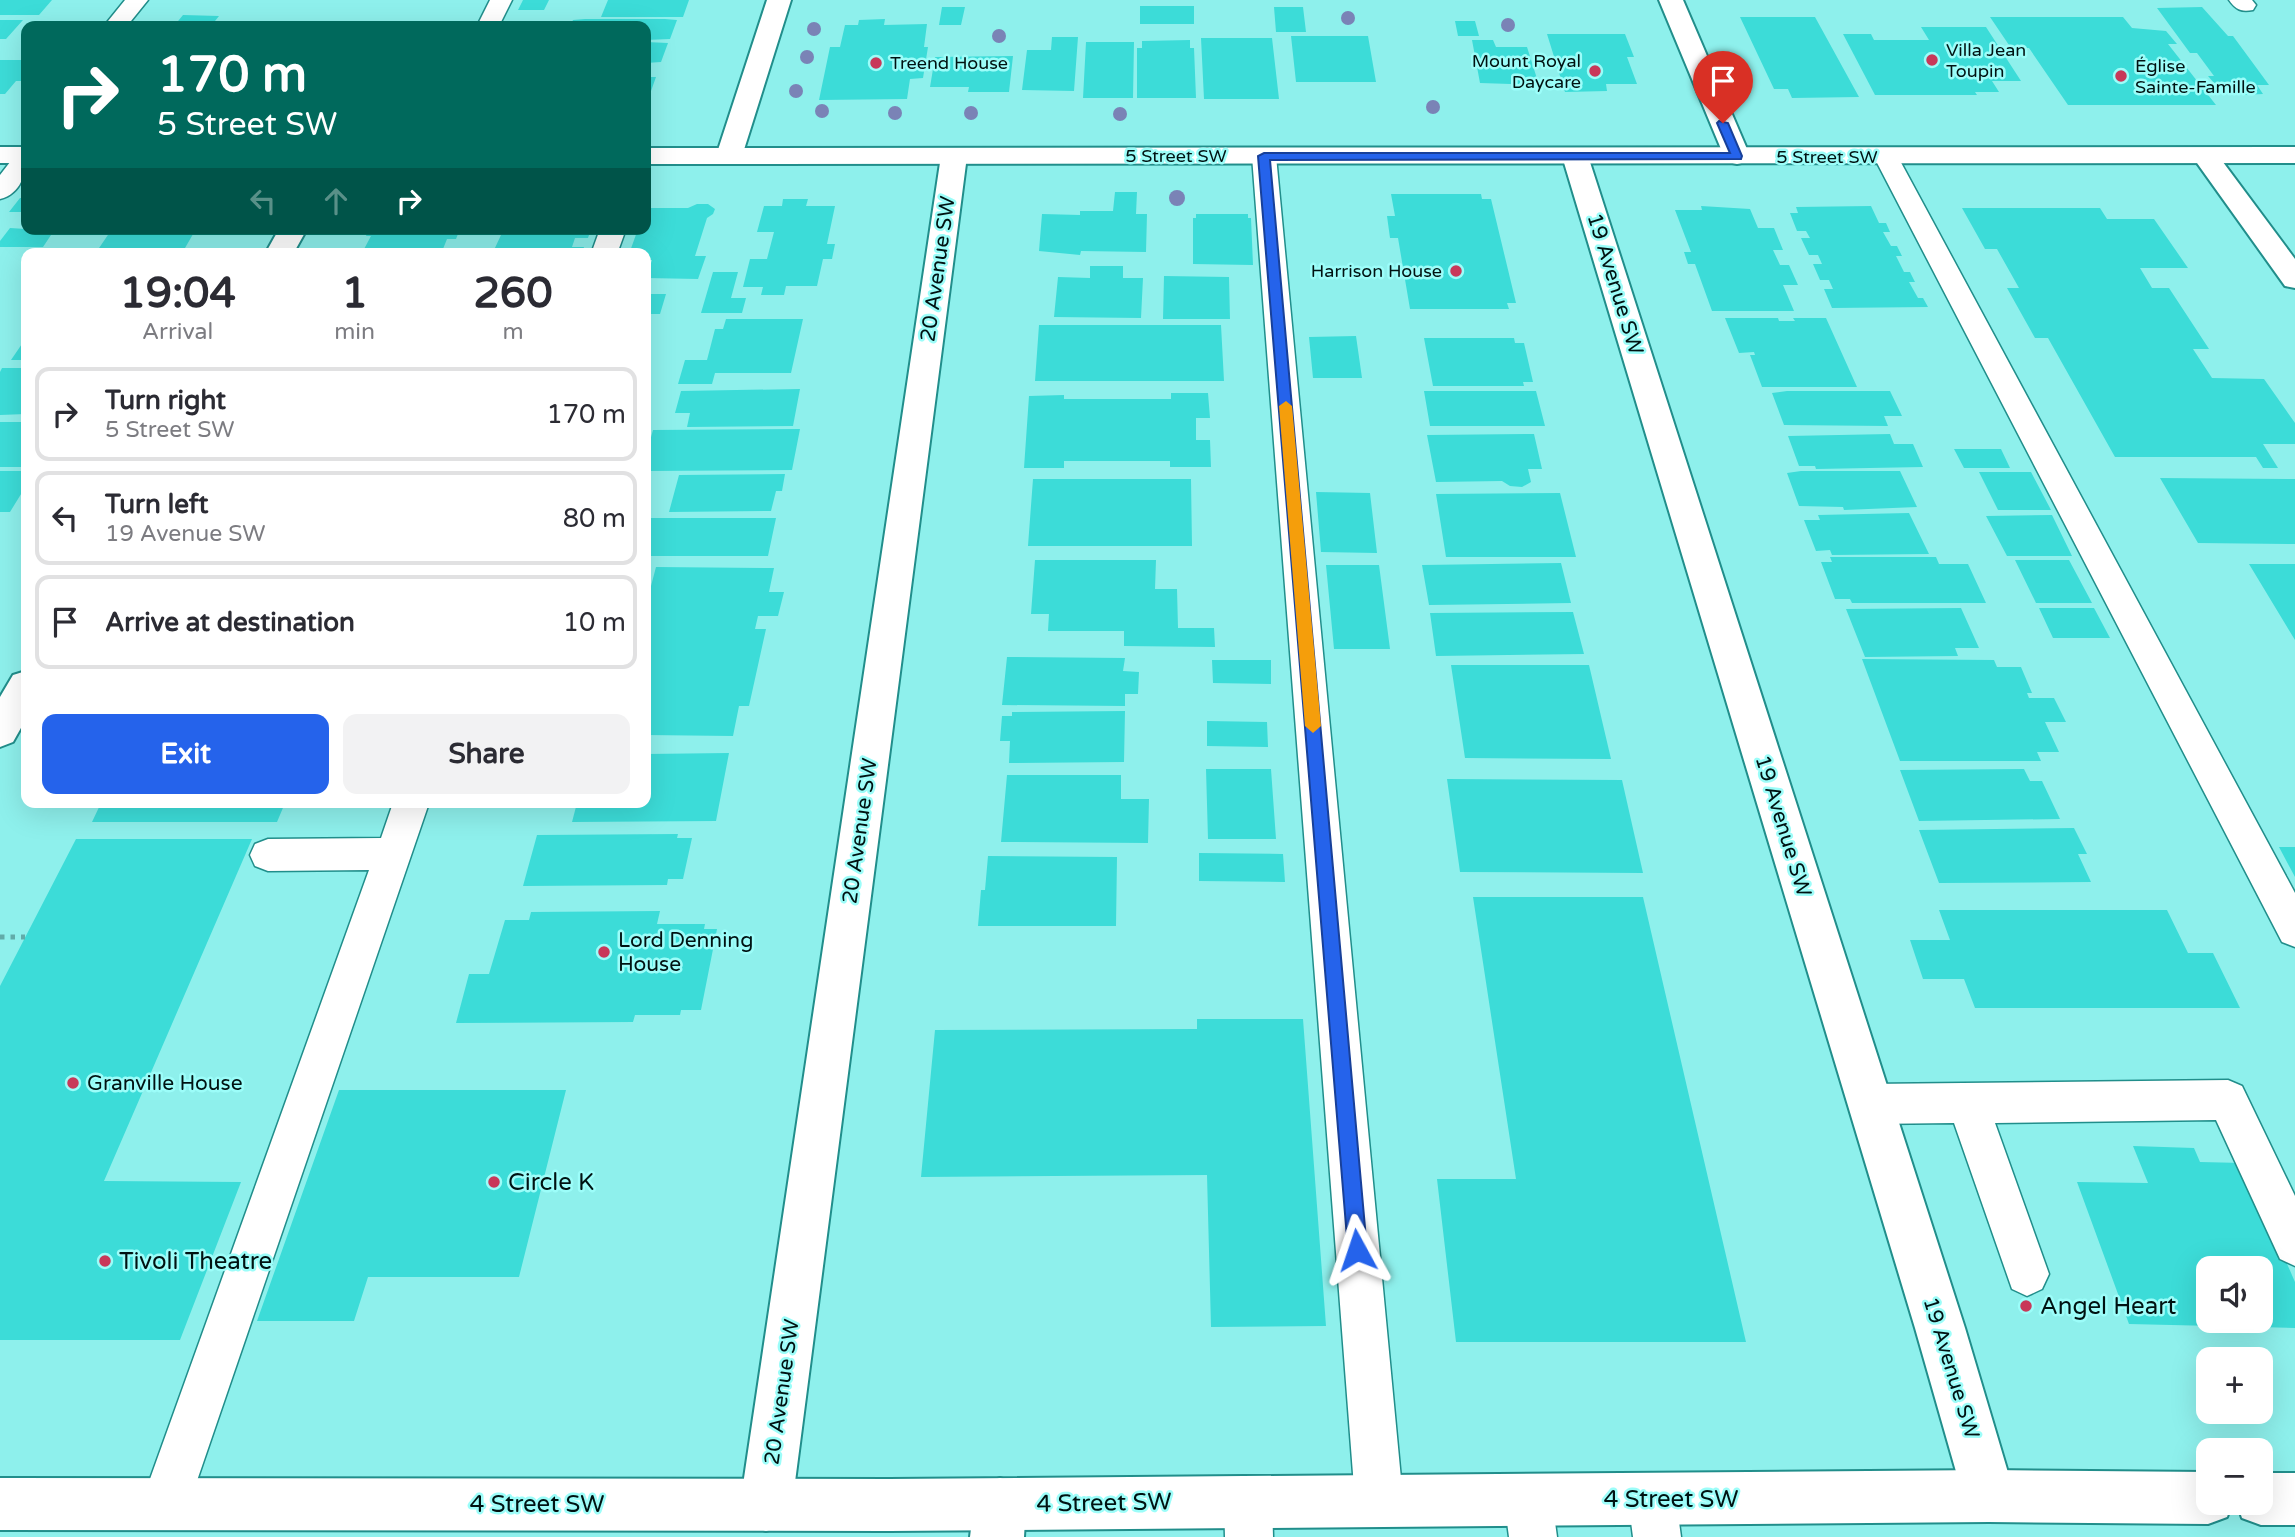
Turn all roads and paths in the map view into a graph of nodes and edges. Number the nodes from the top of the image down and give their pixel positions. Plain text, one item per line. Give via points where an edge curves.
1 (137, 0) edge
2 (501, 0) edge
3 (779, 0) edge
4 (1671, 0) edge
5 (119, 21) edge
6 (490, 21) edge
7 (2295, 155) edge
8 (15, 156) edge
9 (651, 156) edge
10 (729, 156) junction
11 (954, 156) junction
12 (1264, 156) junction
13 (1575, 156) junction
14 (1737, 156) junction
15 (2205, 156) junction
16 (1886, 157) junction
17 (0, 191) edge
18 (2295, 279) edge
19 (21, 695) edge
20 (0, 731) edge
21 (409, 808) edge
22 (393, 854) junction
23 (268, 855) dead end
24 (2295, 930) edge
25 (0, 937) edge
26 (25, 937) dead end
27 (1967, 1103) junction
28 (1869, 1104) junction
29 (2295, 1244) edge
30 (2027, 1274) dead end
31 (1989, 1496) junction
32 (2196, 1499) edge
33 (2273, 1499) edge
34 (2295, 1499) edge
35 (1378, 1500) junction
36 (0, 1504) edge
37 (165, 1504) junction
38 (766, 1505) junction
39 (1655, 1518) edge
40 (1249, 1519) edge
41 (1531, 1519) edge
42 (998, 1521) edge

1 - 5 lane
2 - 6 lane
3 - 10 street
4 - 14 street
7 - 15 street, 5 Street SW
8 - 17 lane
9 - 10 street, 5 Street SW
10 - 11 street, 5 Street SW
11 - 12 street, 5 Street SW
11 - 38 street, 20 Avenue SW
12 - 13 street, 5 Street SW
12 - 35 lane
13 - 14 street, 5 Street SW
13 - 28 street, 19 Avenue SW
14 - 16 street, 5 Street SW
15 - 16 street, 5 Street SW
15 - 18 street
16 - 24 lane
19 - 20 street
21 - 22 lane
22 - 23 lane
22 - 37 lane
25 - 26 path
27 - 28 lane
27 - 29 lane via 2228,1100
27 - 30 lane
28 - 31 street, 19 Avenue SW
31 - 32 street, 4 Street SW
31 - 39 street, 4 Street SW
33 - 34 street
35 - 40 street, 4 Street SW
35 - 41 street, 4 Street SW
36 - 37 street, 4 Street SW
37 - 38 street, 4 Street SW
38 - 42 street, 4 Street SW
39 - 41 street, 4 Street SW
40 - 42 street, 4 Street SW

